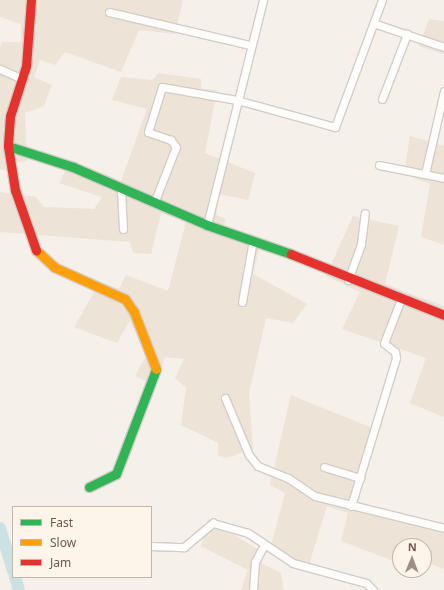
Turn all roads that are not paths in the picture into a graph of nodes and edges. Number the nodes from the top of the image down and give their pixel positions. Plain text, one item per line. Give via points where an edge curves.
1 (29, 0) edge
2 (263, 0) edge
3 (382, 0) edge
4 (109, 12) dead end
5 (376, 24) junction
6 (407, 34) junction
7 (250, 45) junction
8 (444, 47) edge
9 (0, 69) edge
10 (22, 80) junction
11 (444, 91) edge
12 (382, 99) dead end
13 (237, 100) junction
14 (8, 146) junction
15 (378, 165) dead end
16 (425, 174) junction
17 (444, 178) edge
18 (121, 190) junction
19 (154, 203) junction
20 (365, 213) dead end
21 (207, 225) junction
22 (123, 229) dead end
23 (254, 240) junction
24 (348, 280) junction
25 (401, 299) junction
26 (242, 302) dead end
27 (444, 315) edge
28 (225, 398) dead end
29 (324, 467) dead end
30 (360, 478) junction
31 (89, 487) dead end
32 (351, 506) junction
33 (444, 528) edge
34 (264, 544) junction
35 (152, 546) edge
36 (253, 590) edge
37 (373, 590) edge

1 - 10 street via 26,66
2 - 7 street
3 - 5 street
4 - 7 street
5 - 6 street
5 - 13 street via 335,127
6 - 8 street
6 - 12 street
7 - 13 street
9 - 10 street
10 - 14 street via 12,103
11 - 16 street
13 - 19 street via 165,86 160,89 148,132 171,140 176,147
13 - 21 street
14 - 18 street via 74,167
14 - 31 street via 15,190 36,251 54,267 125,299 134,312 156,371 142,399 116,474 109,480
15 - 16 street
16 - 17 street
18 - 19 street
18 - 22 street
19 - 21 street
20 - 24 street via 361,244
21 - 23 street
23 - 24 street
23 - 26 street
24 - 25 street
25 - 27 street
25 - 30 street via 384,343 395,352 396,358
28 - 32 street via 249,455 258,466 288,478 308,493
29 - 30 street
30 - 32 street
32 - 33 street
34 - 35 street via 241,530 213,523 184,547
34 - 36 street via 255,562
34 - 37 street via 293,563 366,583

